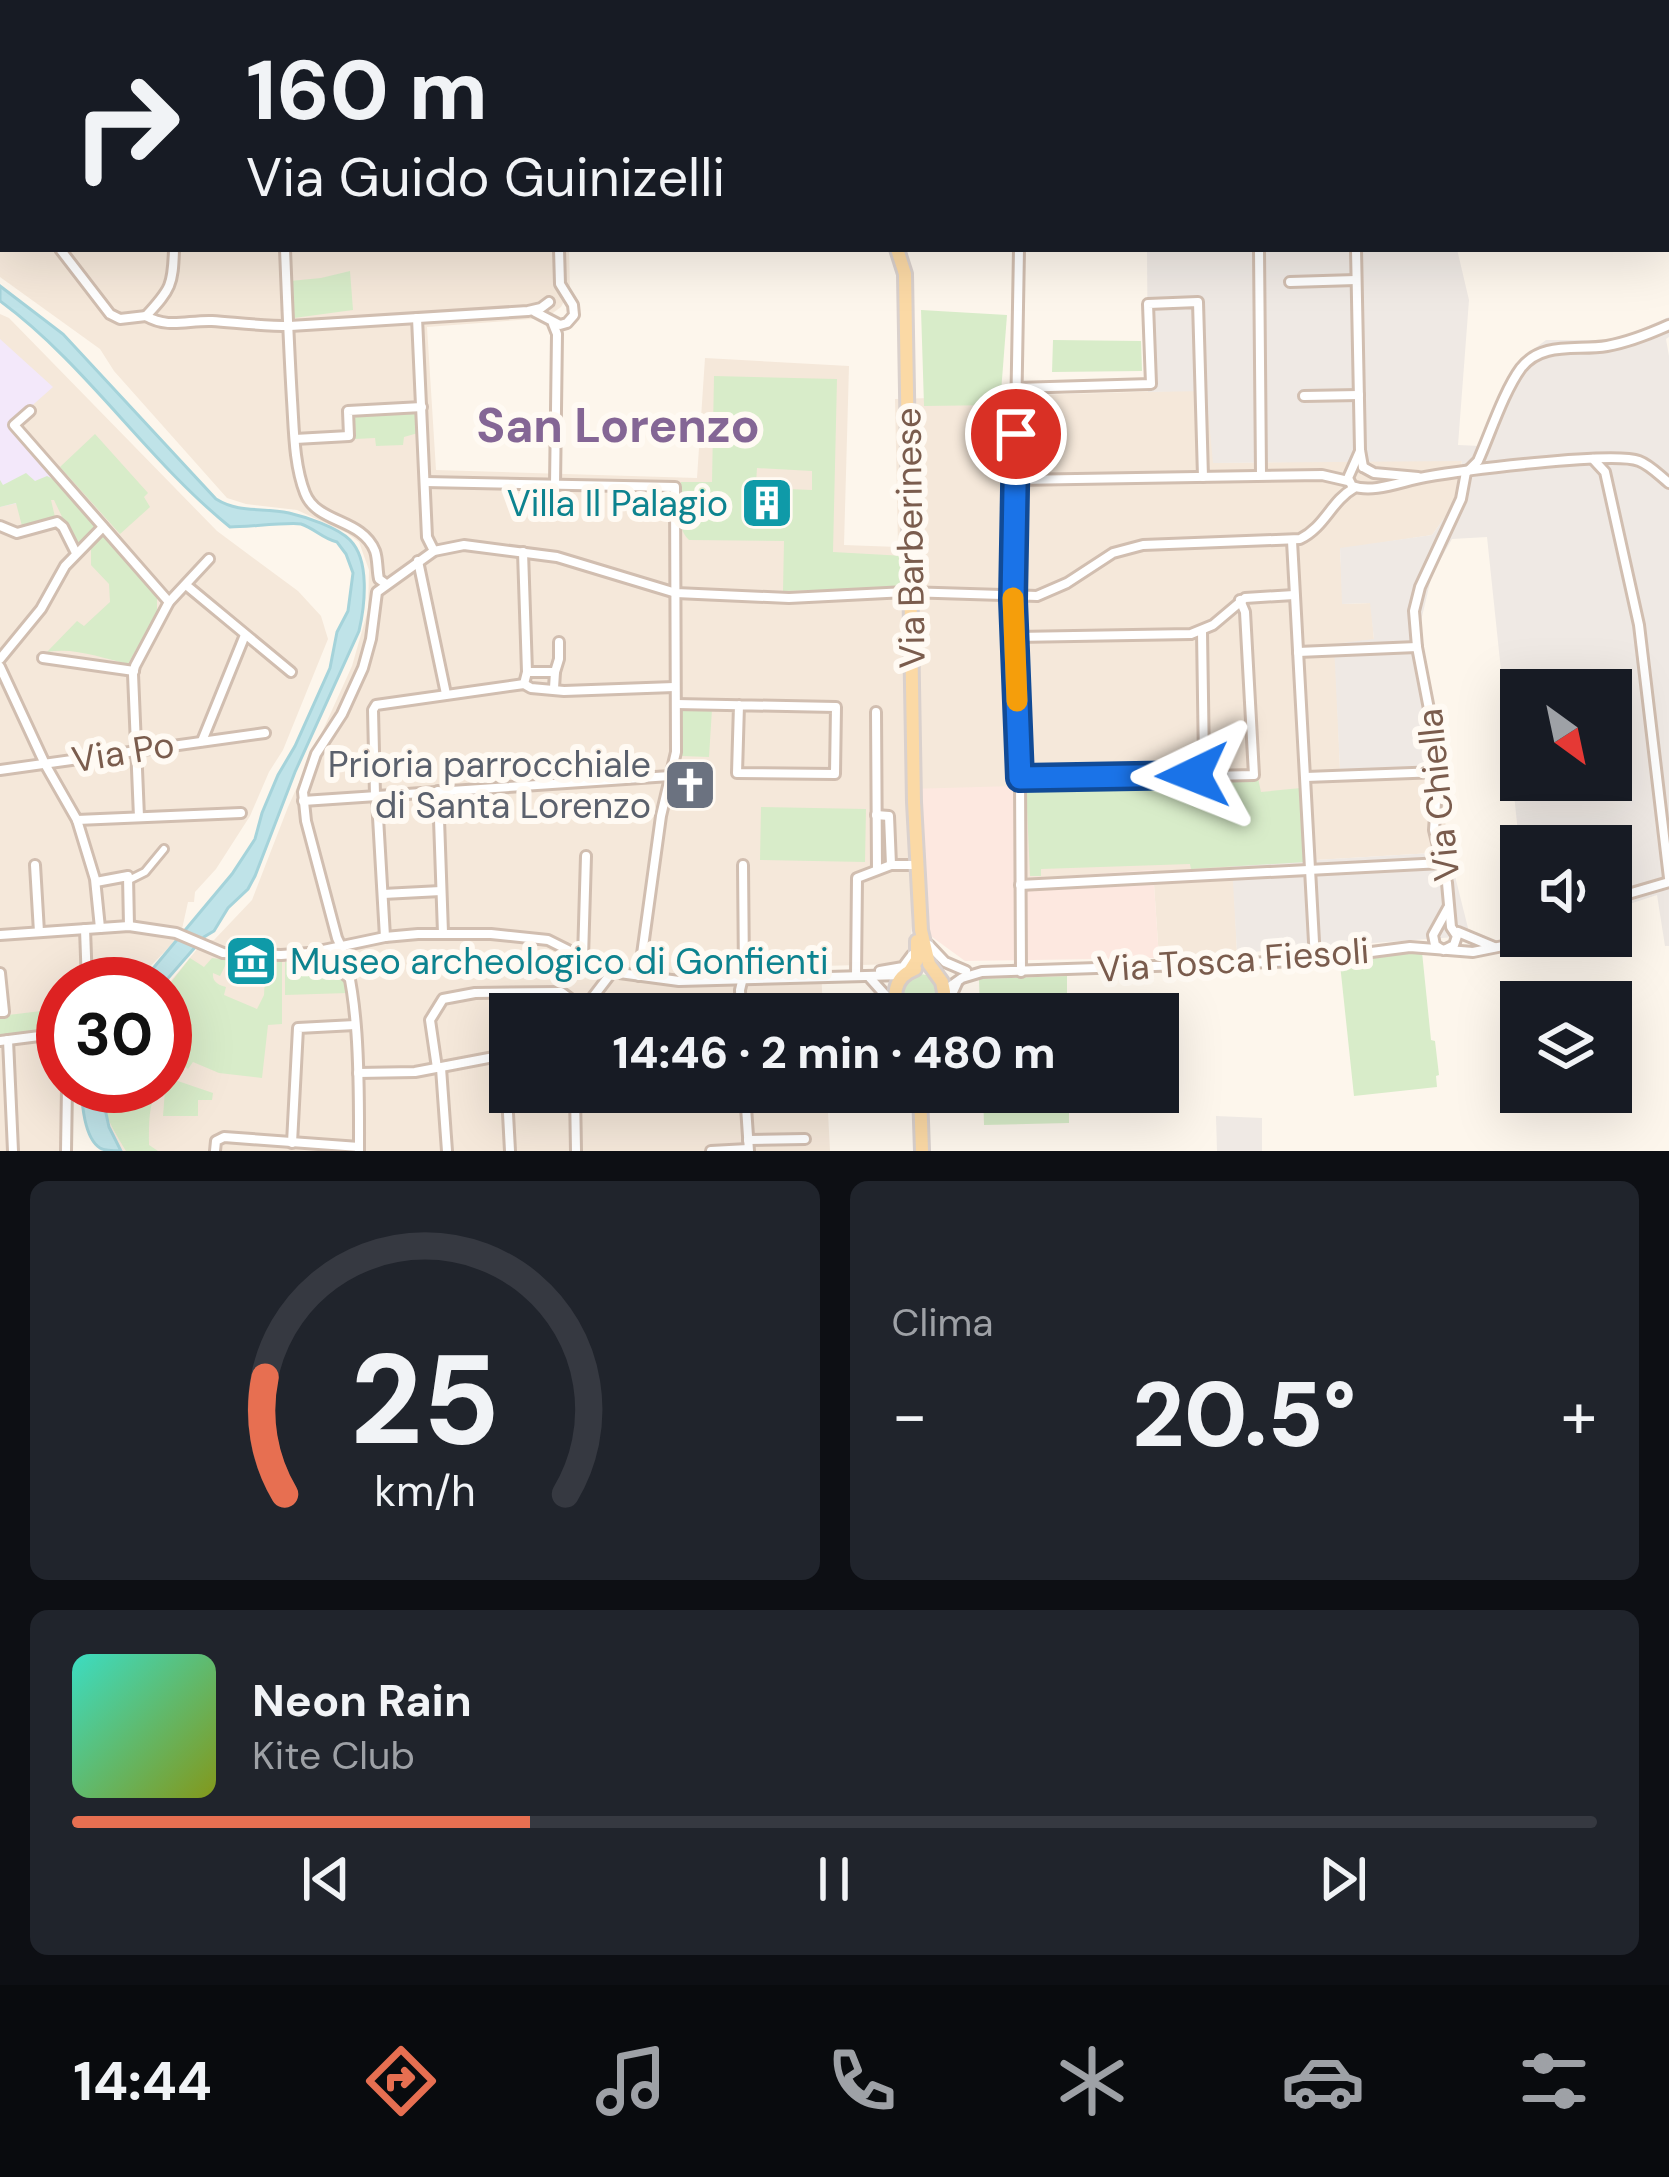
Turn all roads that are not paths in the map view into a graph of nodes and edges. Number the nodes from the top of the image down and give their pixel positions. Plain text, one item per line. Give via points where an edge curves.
1 (62, 252) edge
2 (174, 252) edge
3 (285, 252) edge
4 (559, 252) edge
5 (898, 252) edge
6 (912, 252) dead end
7 (1019, 252) edge
8 (1259, 252) edge
9 (1356, 252) edge
10 (905, 274) junction
11 (1356, 280) junction
12 (1290, 281) dead end
13 (560, 284) junction
14 (568, 300) junction
15 (550, 301) junction
16 (528, 311) junction
17 (146, 316) junction
18 (417, 318) junction
19 (555, 322) junction
20 (1669, 325) edge
21 (290, 326) junction
22 (1016, 388) junction
23 (1359, 395) junction
24 (1304, 397) dead end
25 (422, 407) junction
26 (30, 411) dead end
27 (295, 440) junction
28 (1593, 459) junction
29 (1362, 468) junction
30 (1466, 472) junction
31 (1261, 476) junction
32 (1202, 477) junction
33 (1422, 477) junction
34 (1015, 480) junction
35 (425, 482) junction
36 (1669, 483) edge
37 (1352, 484) junction
38 (555, 485) junction
39 (1368, 487) junction
40 (0, 526) edge
41 (103, 526) junction
42 (1292, 541) junction
43 (434, 550) junction
44 (524, 552) junction
45 (76, 553) junction
46 (209, 559) dead end
47 (418, 561) junction
48 (386, 584) junction
49 (186, 585) junction
50 (676, 592) junction
51 (911, 592) junction
52 (1294, 595) junction
53 (1013, 596) junction
54 (1240, 600) junction
55 (169, 602) junction
56 (1202, 632) junction
57 (245, 635) junction
58 (1015, 637) junction
59 (559, 642) dead end
60 (1417, 647) junction
61 (1298, 652) junction
62 (43, 658) dead end
63 (0, 663) edge
64 (134, 671) junction
65 (290, 672) dead end
66 (527, 672) junction
67 (555, 672) junction
68 (524, 685) junction
69 (674, 687) junction
70 (554, 688) junction
71 (446, 695) junction
72 (676, 704) junction
73 (739, 705) junction
74 (876, 712) dead end
75 (265, 734) dead end
76 (202, 741) junction
77 (136, 751) junction
78 (45, 764) junction
79 (0, 770) edge
80 (1199, 772) junction
81 (1439, 772) junction
82 (670, 776) junction
83 (1306, 777) junction
84 (1020, 778) junction
85 (438, 791) junction
86 (375, 795) junction
87 (303, 801) junction
88 (914, 802) junction
89 (241, 813) dead end
90 (876, 815) junction
91 (139, 818) junction
92 (77, 820) junction
93 (164, 849) dead end
94 (586, 856) dead end
95 (1442, 863) junction
96 (35, 865) dead end
97 (742, 865) dead end
98 (891, 865) junction
99 (913, 865) junction
100 (877, 869) junction
101 (1310, 870) junction
102 (129, 880) junction
103 (1669, 880) edge
104 (95, 881) junction
105 (1020, 885) junction
106 (441, 891) junction
107 (1632, 892) edge
108 (382, 894) junction
109 (1448, 908) junction
110 (129, 926) junction
111 (100, 928) junction
112 (1437, 928) junction
113 (85, 929) junction
114 (1453, 929) junction
115 (918, 930) junction
116 (39, 932) junction
117 (442, 933) junction
118 (0, 935) edge
119 (385, 938) junction
120 (342, 947) junction
121 (1411, 947) junction
122 (1500, 947) edge
123 (1495, 948) junction
124 (1442, 950) junction
125 (309, 952) junction
126 (86, 957) edge
127 (584, 958) junction
128 (1315, 960) junction
129 (612, 972) junction
130 (1021, 972) junction
131 (0, 973) edge
132 (907, 973) junction
133 (934, 973) junction
134 (964, 974) junction
135 (638, 976) junction
136 (864, 977) junction
137 (349, 978) junction
138 (742, 980) junction
139 (944, 992) joint
140 (562, 993) edge
141 (596, 993) edge
142 (742, 993) edge
143 (882, 993) edge
144 (892, 993) edge
145 (895, 993) edge
146 (951, 993) edge
147 (2, 1012) edge
148 (355, 1025) junction
149 (36, 1037) edge
150 (4, 1041) edge
151 (489, 1058) edge
152 (439, 1068) junction
153 (358, 1073) junction
154 (66, 1113) edge
155 (509, 1113) edge
156 (575, 1113) edge
157 (746, 1113) edge
158 (921, 1113) edge
159 (11, 1116) junction
160 (0, 1117) edge
161 (805, 1139) dead end
162 (292, 1143) junction
163 (215, 1147) edge
164 (748, 1147) edge
165 (359, 1149) edge
166 (14, 1151) edge
167 (65, 1151) edge
168 (447, 1151) edge
169 (510, 1151) edge
170 (576, 1151) edge
171 (711, 1151) edge
172 (922, 1151) edge

1 - 17 street via 110,314
2 - 17 street via 171,285
3 - 21 street
4 - 13 street
5 - 10 main road, Via Barberinese
6 - 10 main road, Via Barberinese
7 - 22 street
8 - 31 street
9 - 11 street
10 - 51 main road, Via Barberinese
11 - 12 street
11 - 23 street
13 - 14 street
13 - 15 street
14 - 15 street
14 - 19 street via 574,315
15 - 16 street
15 - 19 street
16 - 18 street
16 - 19 street
17 - 21 street via 166,324
18 - 21 street
18 - 25 street
19 - 38 street
20 - 30 street, Via Chiella via 1619,344 1532,357
21 - 27 street
22 - 32 street via 1151,384 1148,304 1198,302
22 - 34 street
23 - 24 street
23 - 29 street
25 - 27 street via 348,411 349,436
25 - 35 street
26 - 41 street via 14,425
27 - 48 street via 307,498 365,537
28 - 30 street
28 - 36 street via 1642,461
28 - 103 street via 1605,472 1639,625
29 - 33 street
29 - 37 street via 1350,472
29 - 39 street
30 - 33 street
30 - 60 street, Via Chiella via 1462,499 1415,600
31 - 32 street
31 - 37 street via 1322,475
32 - 34 street
33 - 39 street
34 - 53 street
35 - 38 street
35 - 43 street
37 - 39 street
37 - 42 street via 1318,528
38 - 50 street via 675,487
40 - 45 street via 16,533 57,522
41 - 45 street
41 - 55 street
42 - 52 street
42 - 53 street via 1124,548 1048,593
43 - 44 street
43 - 47 street
44 - 50 street
44 - 66 street
45 - 63 street
46 - 49 street
47 - 48 street
47 - 71 street
48 - 87 street via 376,593 363,668 316,754
49 - 55 street
49 - 57 street
50 - 51 street
50 - 69 street
51 - 53 street
51 - 88 main road, Via Barberinese
52 - 54 street
52 - 61 street
53 - 58 street
54 - 56 street
54 - 80 street via 1254,775
55 - 64 street
56 - 58 street
56 - 80 street
57 - 65 street
57 - 76 street, Via Po
58 - 84 street
59 - 67 street
60 - 61 street
60 - 81 street, Via Chiella
61 - 83 street
62 - 64 street
63 - 78 street
64 - 77 street
66 - 67 street
66 - 68 street
67 - 70 street
68 - 70 street
68 - 71 street
69 - 70 street
69 - 72 street
71 - 86 street via 374,708
72 - 73 street
72 - 82 street
73 - 73 street via 836,707 835,774 737,772
74 - 90 street
75 - 76 street, Via Po
76 - 77 street, Via Po
77 - 78 street, Via Po
77 - 91 street
78 - 79 street, Via Po
78 - 92 street
80 - 84 street
81 - 83 street
81 - 95 street, Via Chiella via 1434,817
82 - 85 street
82 - 135 street
83 - 101 street
84 - 105 street
85 - 86 street
85 - 106 street
86 - 87 street
86 - 108 street
87 - 120 street
88 - 99 main road, Via Barberinese
88 - 115 main road, Via Barberinese
89 - 91 street
90 - 98 street via 889,816
90 - 100 street
91 - 92 street
92 - 104 street
93 - 102 street
94 - 127 street
95 - 101 street
95 - 109 street, Via Chiella
96 - 116 street
97 - 138 street
98 - 99 street
98 - 100 street
99 - 115 main road, Via Barberinese
100 - 136 street via 855,881
101 - 105 street
101 - 128 street
102 - 104 street
102 - 110 street
103 - 107 street
104 - 111 street
105 - 130 street
106 - 108 street
106 - 117 street
108 - 119 street
109 - 112 street, Via Chiella
109 - 114 street, Via Chiella
110 - 111 street
110 - 125 street via 176,933 218,956
111 - 113 street
112 - 114 street
112 - 121 street, Via Tosca Fiesoli
112 - 124 street via 1433,940
113 - 116 street
113 - 126 street
114 - 123 street
114 - 124 street via 1455,944
115 - 132 main road, Via Barberinese via 918,956
115 - 133 main road, Via Barberinese
115 - 134 street
115 - 136 street via 905,965
116 - 118 street
117 - 119 street
117 - 127 street via 544,940
119 - 120 street
120 - 125 street via 329,956
120 - 137 street
121 - 124 street, Via Tosca Fiesoli
121 - 128 street, Via Tosca Fiesoli
122 - 123 street, Via Tosca Fiesoli
123 - 124 street, Via Tosca Fiesoli
125 - 137 street
127 - 129 street
128 - 130 street, Via Tosca Fiesoli
129 - 135 street
129 - 141 street
130 - 134 street, Via Tosca Fiesoli
131 - 147 street
132 - 133 main road
132 - 136 street
132 - 145 main road, Via Barberinese
133 - 134 street, Via Tosca Fiesoli
133 - 139 main road, Via Barberinese
134 - 139 street
134 - 146 street
135 - 138 street
136 - 138 street
136 - 143 street
136 - 144 street
137 - 148 street
138 - 142 street
140 - 152 street via 443,999 430,1020
148 - 153 street
148 - 162 street via 298,1028
149 - 150 street
150 - 159 street
151 - 152 street
152 - 153 street
152 - 168 street
153 - 165 street
154 - 167 street
155 - 169 street
156 - 170 street
157 - 164 street
158 - 172 main road
159 - 160 street
159 - 166 street
161 - 164 street
162 - 163 street via 224,1137
162 - 165 street
164 - 171 street

